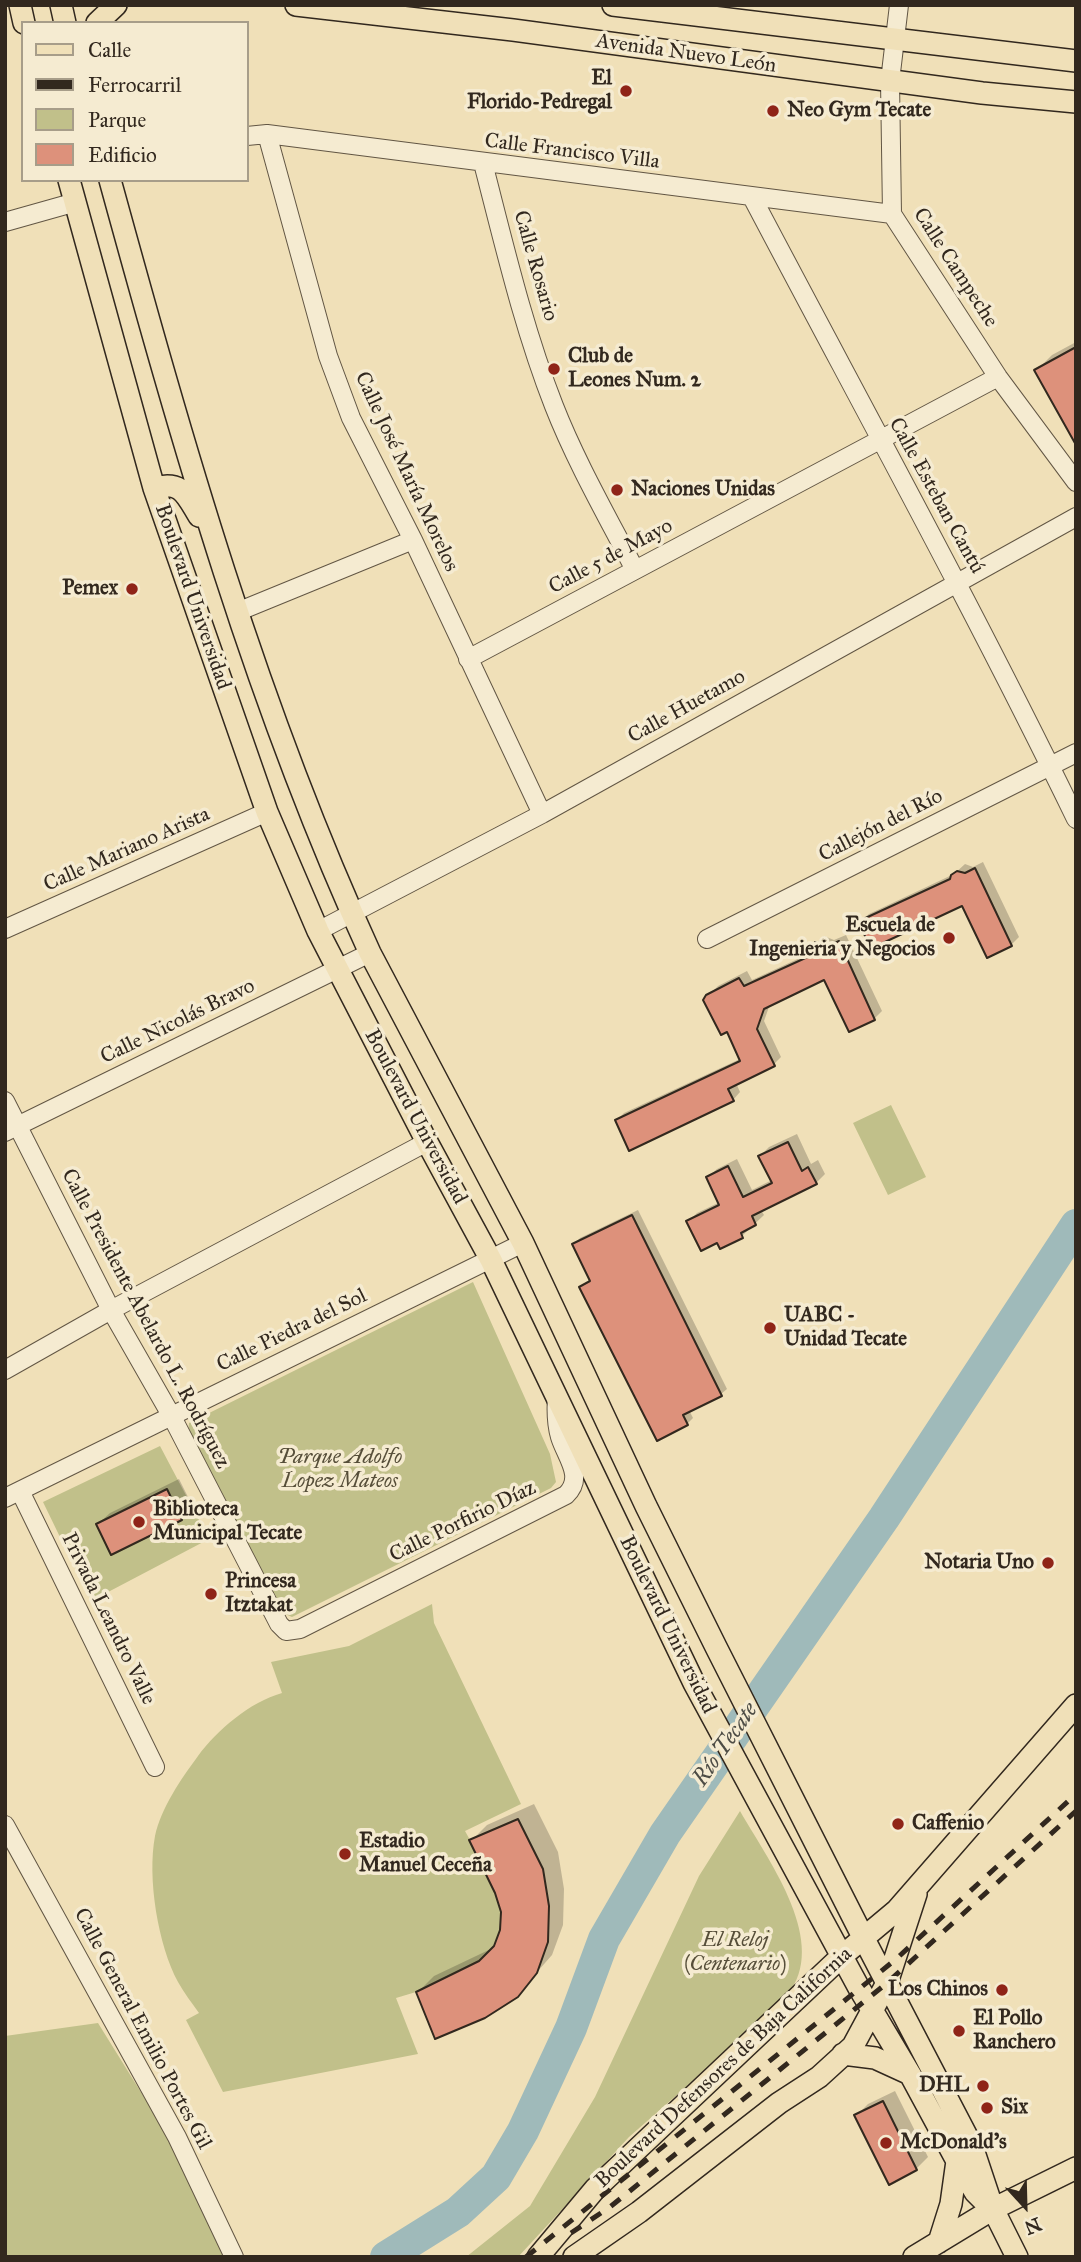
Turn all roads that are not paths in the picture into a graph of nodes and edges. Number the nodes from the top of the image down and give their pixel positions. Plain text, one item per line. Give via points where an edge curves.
1 (116, 5) edge
2 (296, 5) edge
3 (613, 5) edge
4 (899, 5) edge
5 (99, 21) edge
6 (895, 41) junction
7 (1076, 61) edge
8 (890, 80) junction
9 (1076, 102) edge
10 (267, 134) junction
11 (248, 136) edge
12 (483, 163) junction
13 (70, 182) edge
14 (111, 182) edge
15 (752, 197) junction
16 (76, 202) junction
17 (892, 214) junction
18 (5, 222) edge
19 (998, 377) junction
20 (879, 439) junction
21 (1076, 482) edge
22 (154, 488) junction
23 (1076, 517) edge
24 (213, 538) junction
25 (413, 540) junction
26 (635, 570) junction
27 (958, 582) junction
28 (237, 612) junction
29 (468, 659) junction
30 (1076, 753) edge
31 (1050, 767) junction
32 (267, 813) junction
33 (542, 814) junction
34 (1076, 819) edge
35 (351, 912) junction
36 (5, 929) edge
37 (318, 931) junction
38 (707, 939) dead end
39 (370, 953) junction
40 (338, 969) junction
41 (5, 1101) edge
42 (12, 1129) edge
43 (427, 1142) junction
44 (523, 1242) junction
45 (491, 1260) junction
46 (111, 1310) junction
47 (5, 1370) edge
48 (557, 1397) junction
49 (171, 1415) junction
50 (13, 1494) edge
51 (286, 1631) joint
52 (1076, 1704) edge
53 (155, 1767) dead end
54 (5, 1825) edge
55 (918, 1887) junction
56 (863, 1937) junction
57 (842, 1956) junction
58 (887, 1983) junction
59 (872, 2008) junction
60 (843, 2054) junction
61 (910, 2074) junction
62 (957, 2161) junction
63 (1076, 2168) edge
64 (992, 2209) junction
65 (939, 2242) junction
66 (226, 2254) edge
67 (538, 2257) edge
68 (574, 2257) edge
69 (914, 2257) edge
70 (1017, 2257) edge

1 - 5 main road
2 - 8 main road, Avenida Nuevo León
3 - 6 main road, Avenida Nuevo León
4 - 6 street, Calle Campeche
6 - 7 main road, Avenida Nuevo León
6 - 8 street, Calle Campeche
8 - 9 main road, Avenida Nuevo León
8 - 17 street, Calle Campeche
10 - 11 street, Calle Francisco Villa
10 - 12 street, Calle Francisco Villa
10 - 25 street, Calle José María Morelos via 328,356 351,418
12 - 15 street, Calle Francisco Villa
12 - 26 street, Calle Rosario via 521,308 554,405
13 - 16 main road, Boulevard Universidad
14 - 24 main road, Boulevard Universidad
15 - 17 street, Calle Francisco Villa
15 - 20 street, Calle Esteban Cantú
16 - 18 street
16 - 22 main road, Boulevard Universidad
17 - 19 street, Calle Campeche
19 - 20 street, Calle 5 de Mayo
19 - 21 street, Calle Campeche
20 - 26 street, Calle 5 de Mayo
20 - 27 street, Calle Esteban Cantú
22 - 24 main road via 168,484 186,494
22 - 32 main road, Boulevard Universidad
23 - 27 street, Calle Huetamo
24 - 28 main road, Boulevard Universidad
25 - 28 street
25 - 29 street, Calle José María Morelos
26 - 29 street, Calle 5 de Mayo
27 - 31 street, Calle Esteban Cantú
27 - 33 street, Calle Huetamo
28 - 35 main road, Boulevard Universidad via 292,771
29 - 33 street, Calle José María Morelos
30 - 31 street, Callejón del Río
31 - 34 street, Calle Esteban Cantú
31 - 38 street, Callejón del Río
32 - 36 street, Calle Mariano Arista
32 - 37 main road, Boulevard Universidad
33 - 35 street, Calle Huetamo
35 - 37 street, Calle Huetamo
35 - 39 main road, Boulevard Universidad
37 - 40 main road, Boulevard Universidad
39 - 40 street, Calle Nicolás Bravo
39 - 44 main road, Boulevard Universidad
40 - 42 street, Calle Nicolás Bravo
40 - 43 main road, Boulevard Universidad
41 - 42 street, Calle Presidente Abelardo L. Rodríguez
42 - 46 street, Calle Presidente Abelardo L. Rodríguez
43 - 45 main road, Boulevard Universidad
43 - 46 street
44 - 45 street, Calle Piedra del Sol
44 - 56 main road, Boulevard Universidad via 646,1506
45 - 48 main road, Boulevard Universidad
45 - 49 street, Calle Piedra del Sol
46 - 47 street
46 - 49 street, Calle Presidente Abelardo L. Rodríguez
48 - 51 street, Calle Porfirio Díaz via 556,1419 575,1482 566,1495 300,1629
48 - 57 main road, Boulevard Universidad via 694,1683
49 - 50 street, Calle Piedra del Sol
49 - 51 street, Calle Presidente Abelardo L. Rodríguez
50 - 53 street, Privada Leandro Valle
52 - 55 main road, Boulevard Defensores de Baja California
54 - 66 street, Calle General Emilio Portes Gil via 177,2137
55 - 56 main road, Boulevard Defensores de Baja California
55 - 58 main road, Boulevard Defensores de Baja California
56 - 57 main road, Boulevard Defensores de Baja California
56 - 58 main road, Boulevard Universidad
57 - 59 main road, Boulevard Universidad
57 - 67 main road, Boulevard Defensores de Baja California via 595,2189
58 - 59 main road, Boulevard Defensores de Baja California
58 - 64 main road, Boulevard Universidad via 972,2146
59 - 60 main road, Boulevard Defensores de Baja California via 860,2036
59 - 61 main road, Boulevard Universidad
60 - 61 main road via 875,2058
60 - 68 main road, Boulevard Defensores de Baja California via 819,2077
61 - 62 main road, Boulevard Universidad
62 - 64 main road, Boulevard Universidad via 975,2192
62 - 65 main road
63 - 64 main road
64 - 65 main road
64 - 70 main road
65 - 69 main road

